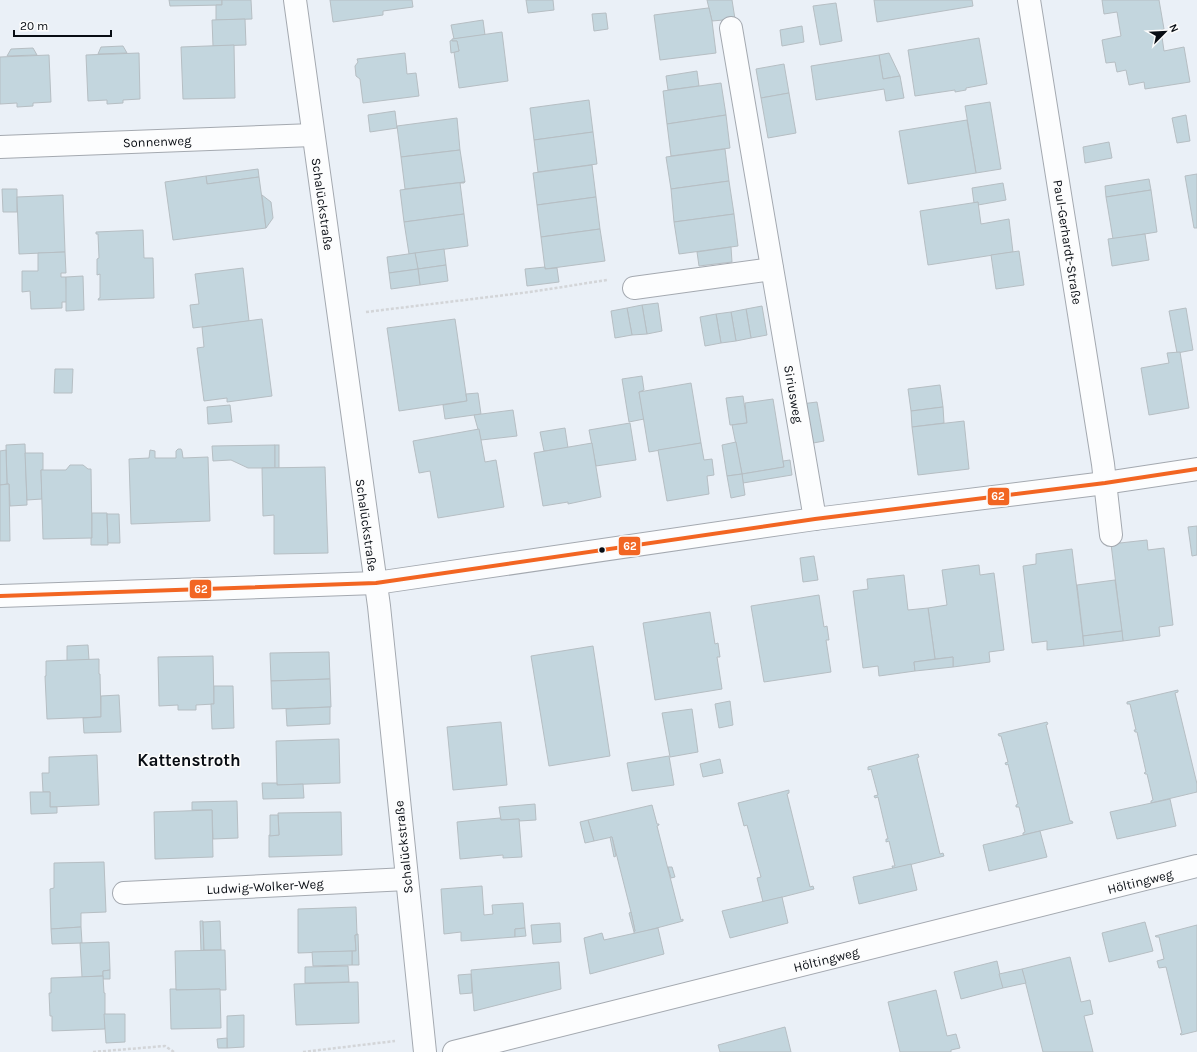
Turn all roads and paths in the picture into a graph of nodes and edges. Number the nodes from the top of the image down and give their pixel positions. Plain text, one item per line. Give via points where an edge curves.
1 (295, 0) edge
2 (1029, 0) edge
3 (731, 28) dead end
4 (313, 135) junction
5 (0, 147) edge
6 (772, 269) junction
7 (634, 288) joint
8 (338, 316) junction
9 (1197, 469) edge
10 (1105, 483) junction
11 (815, 519) junction
12 (1111, 535) dead end
13 (376, 583) junction
14 (0, 596) edge
15 (1197, 866) edge
16 (407, 879) junction
17 (124, 893) dead end
18 (424, 1045) edge
19 (93, 1052) edge
20 (174, 1052) edge
21 (303, 1052) edge
22 (454, 1052) edge

1 - 4 street, Schalückstraße
2 - 10 street, Paul-Gerhardt-Straße
3 - 6 street, Siriusweg
4 - 5 street, Sonnenweg
4 - 8 street, Schalückstraße
6 - 7 street
6 - 11 street, Siriusweg
7 - 8 path via 607,280
8 - 13 street, Schalückstraße
9 - 10 street
10 - 11 street
10 - 12 street, Paul-Gerhardt-Straße
11 - 13 street
13 - 14 street
13 - 16 street, Schalückstraße
15 - 22 street, Höltingweg
16 - 17 street, Ludwig-Wolker-Weg
16 - 18 street, Schalückstraße
18 - 21 path
19 - 20 path via 165,1046

